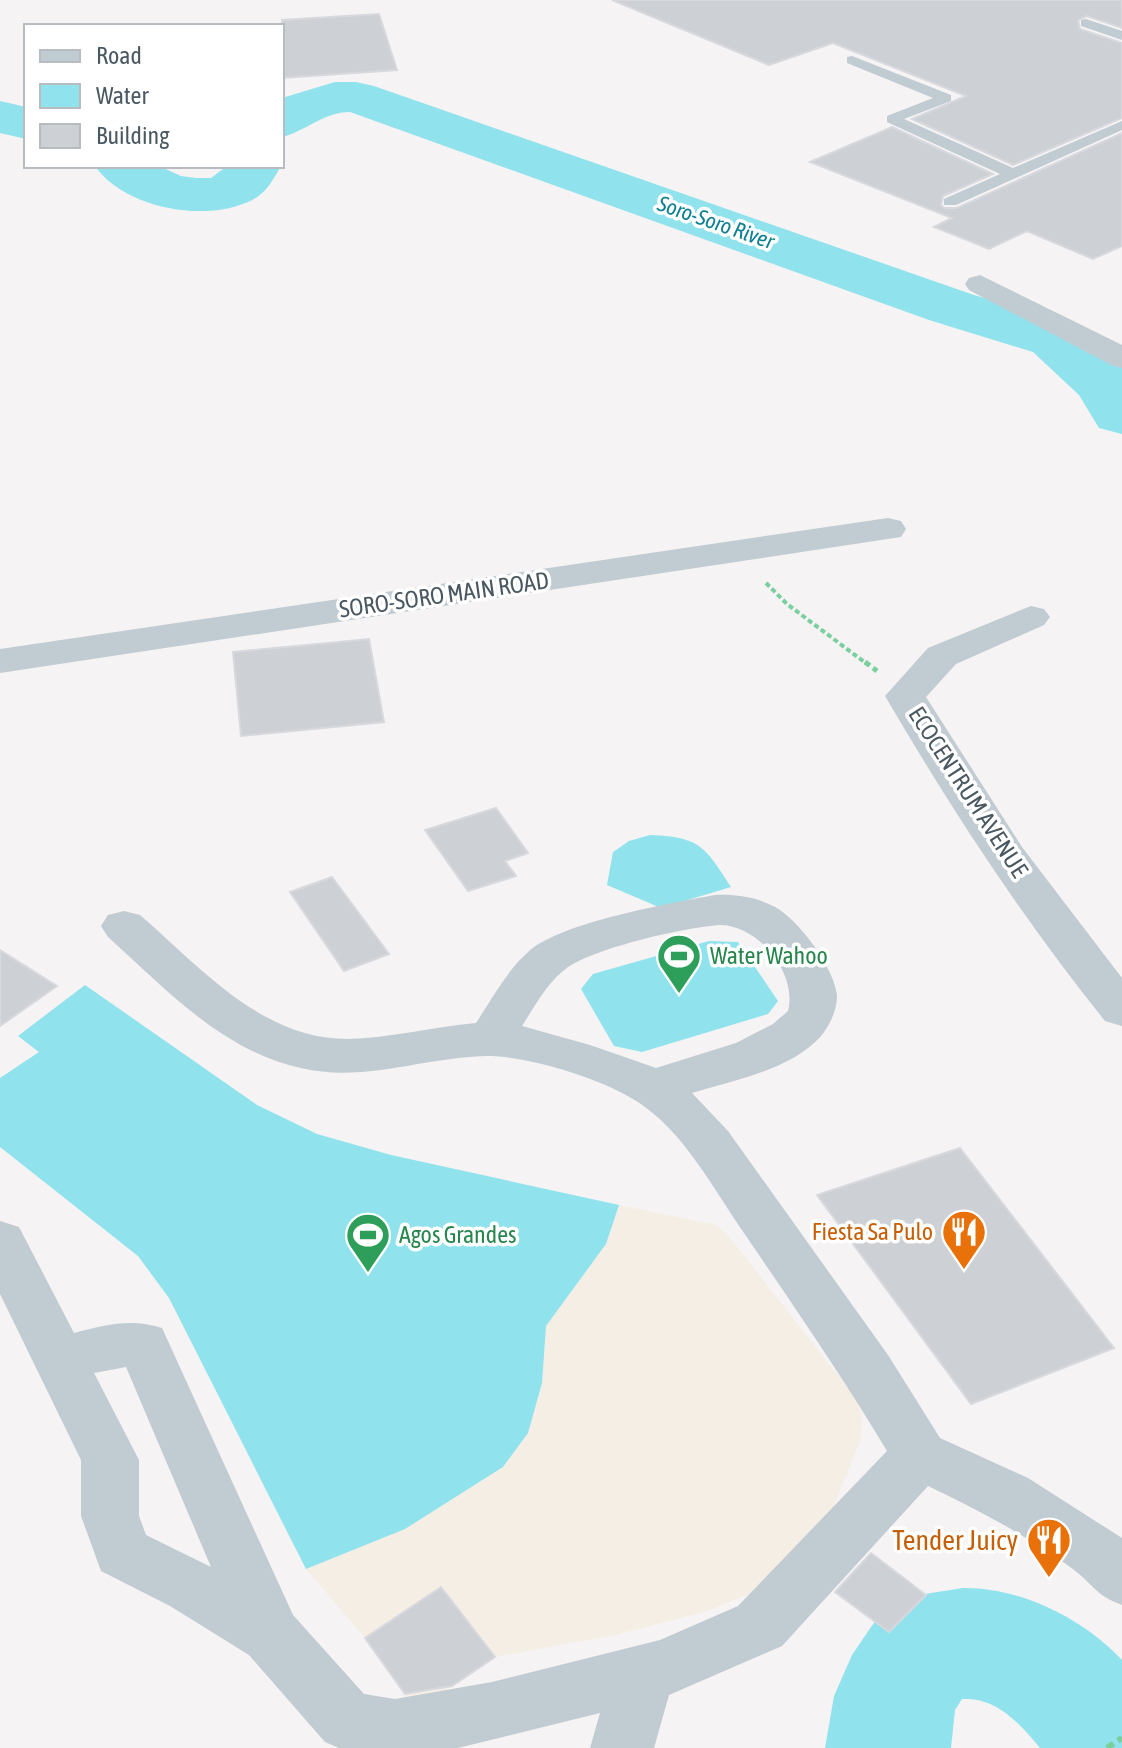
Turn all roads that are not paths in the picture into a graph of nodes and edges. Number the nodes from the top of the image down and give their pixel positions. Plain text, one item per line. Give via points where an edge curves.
1 (1086, 23) dead end
2 (1122, 36) edge
3 (852, 60) dead end
4 (1122, 125) edge
5 (1013, 174) junction
6 (950, 202) dead end
7 (980, 284) dead end
8 (1122, 358) edge
9 (888, 529) dead end
10 (1031, 617) dead end
11 (0, 661) edge
12 (124, 926) dead end
13 (1122, 1009) edge
14 (490, 1039) junction
15 (652, 1087) junction
16 (0, 1241) edge
17 (60, 1360) junction
18 (920, 1455) junction
19 (1122, 1578) edge
20 (271, 1635) junction
21 (644, 1672) junction
22 (622, 1748) edge

1 - 2 lane
3 - 5 lane via 946,98 892,119
4 - 5 lane
5 - 6 lane
7 - 8 street
9 - 11 street, SORO-SORO MAIN ROAD
10 - 13 street, ECOCENTRUM AVENUE via 942,656 905,696 1070,947
12 - 14 street via 238,1024 300,1051 353,1056
14 - 15 street via 585,1061
14 - 15 street via 552,956 714,910 754,914 798,959 813,986 813,1011 802,1026 735,1062
15 - 18 street via 710,1144
16 - 17 street
17 - 20 street via 110,1460 110,1516 122,1552
17 - 20 street via 108,1346 143,1344
18 - 19 street via 1007,1496 1096,1552
18 - 21 street via 760,1626
20 - 21 street via 347,1721 395,1729 492,1712
21 - 22 street

